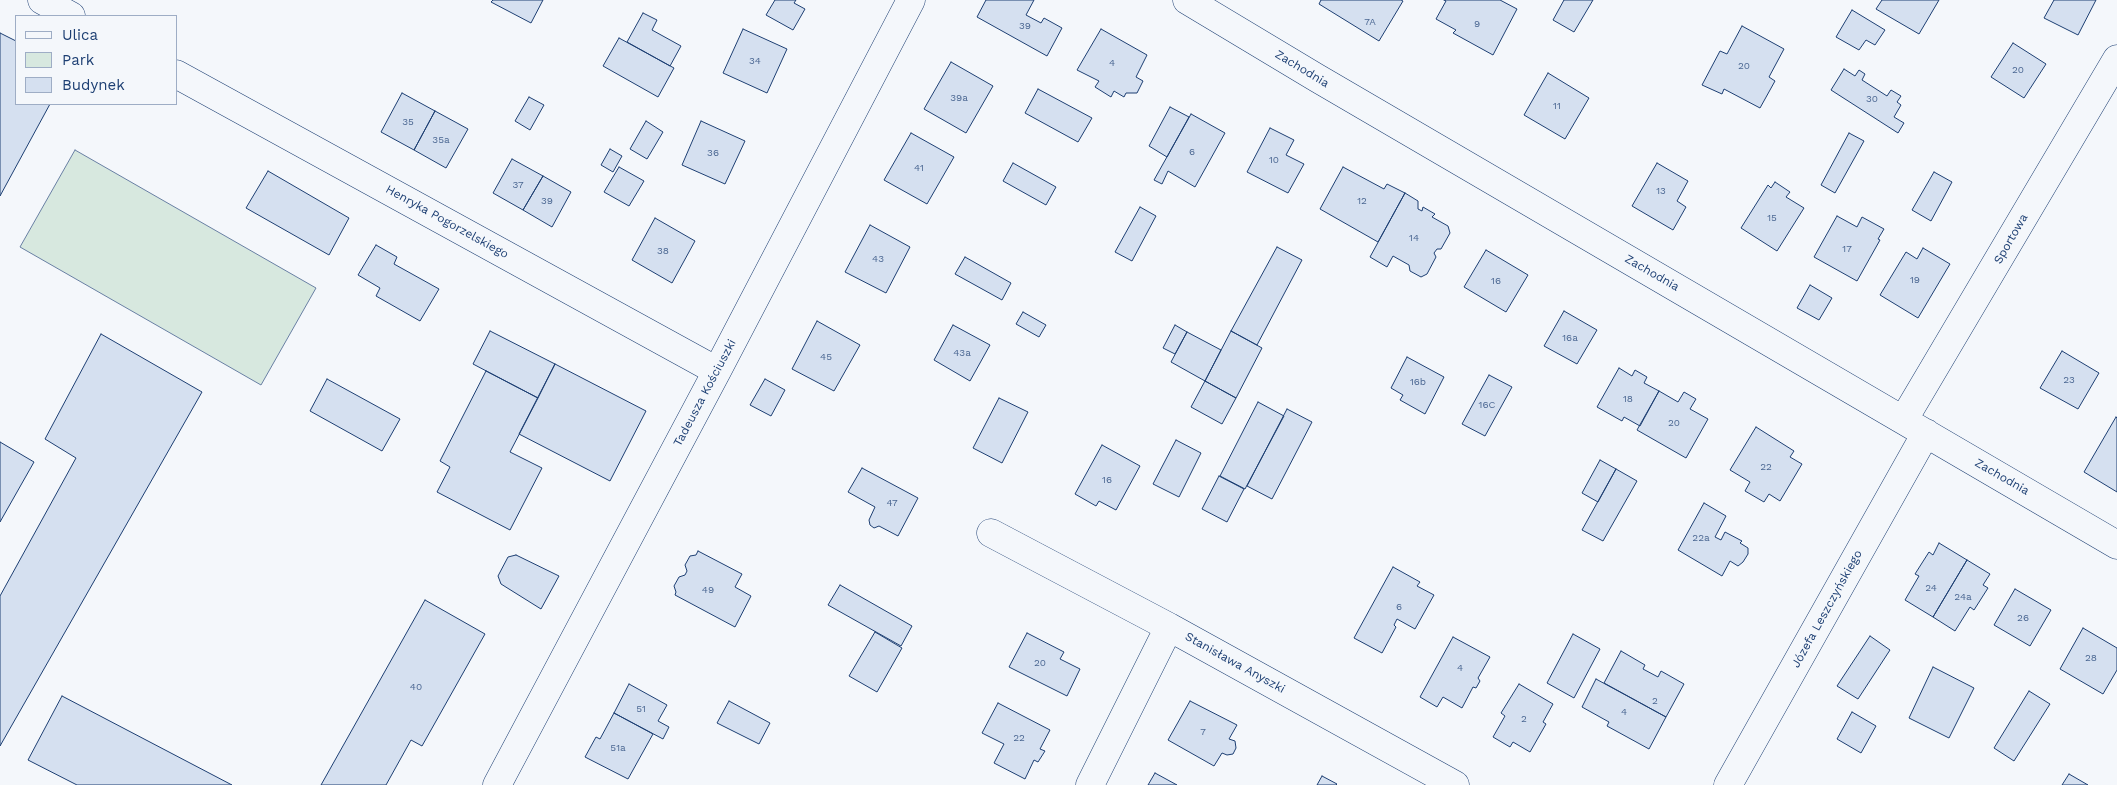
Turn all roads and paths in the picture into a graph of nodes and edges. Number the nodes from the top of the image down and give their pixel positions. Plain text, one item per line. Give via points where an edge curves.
1 (42, 0) edge
2 (911, 0) edge
3 (1187, 0) edge
4 (69, 15) edge
5 (2117, 59) edge
6 (178, 75) edge
7 (717, 371) junction
8 (1915, 426) junction
9 (991, 532) dead end
10 (2117, 545) edge
11 (1169, 627) junction
12 (497, 785) edge
13 (1090, 785) edge
14 (1456, 785) edge
15 (1728, 785) edge

1 - 4 street
2 - 7 street, Tadeusza Kościuszki
3 - 8 street, Zachodnia
5 - 8 street, Sportowa
6 - 7 street, Henryka Pogorzelskiego
7 - 12 street, Tadeusza Kościuszki
8 - 10 street, Zachodnia
8 - 15 street, Józefa Leszczyńskiego
9 - 11 street, Stanisława Anyszki
11 - 13 street
11 - 14 street, Stanisława Anyszki

